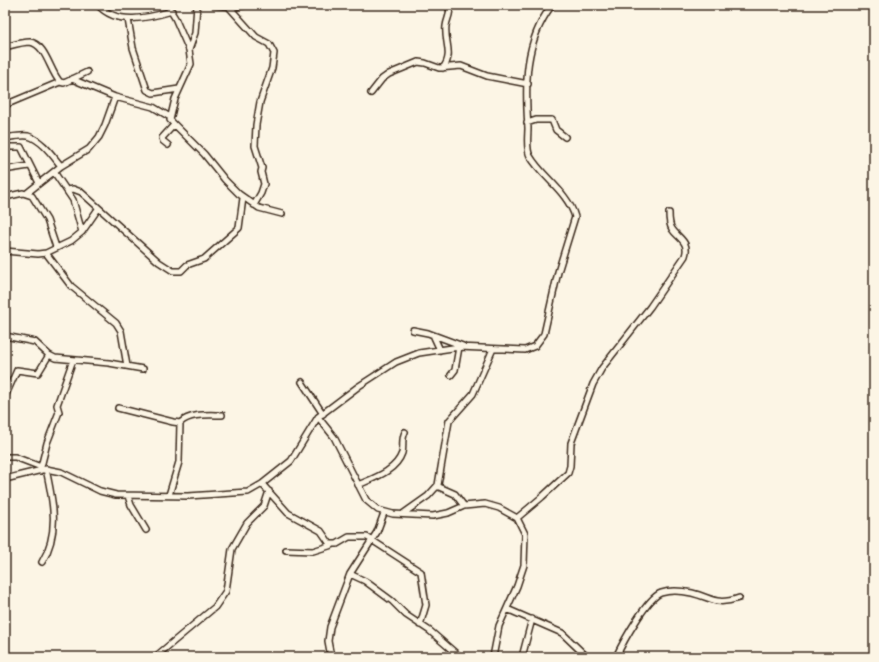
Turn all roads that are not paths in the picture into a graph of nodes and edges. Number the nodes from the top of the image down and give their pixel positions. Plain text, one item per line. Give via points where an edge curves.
1 (111, 5) edge
2 (167, 5) edge
3 (197, 5) edge
4 (214, 5) edge
5 (245, 5) edge
6 (448, 5) edge
7 (552, 5) edge
8 (100, 7) edge
9 (229, 7) junction
10 (172, 11) junction
11 (128, 19) junction
12 (5, 47) edge
13 (189, 50) junction
14 (443, 68) junction
15 (87, 72) dead end
16 (72, 79) junction
17 (60, 82) junction
18 (528, 84) junction
19 (179, 89) junction
20 (371, 93) dead end
21 (114, 97) junction
22 (5, 105) edge
23 (170, 117) junction
24 (527, 123) junction
25 (173, 126) junction
26 (5, 138) edge
27 (565, 138) dead end
28 (168, 145) dead end
29 (5, 147) edge
30 (29, 166) junction
31 (61, 166) junction
32 (5, 168) edge
33 (54, 172) junction
34 (39, 183) junction
35 (67, 190) junction
36 (27, 193) junction
37 (5, 197) edge
38 (243, 198) junction
39 (254, 205) junction
40 (98, 208) junction
41 (669, 213) dead end
42 (282, 214) dead end
43 (82, 232) junction
44 (56, 248) junction
45 (5, 251) edge
46 (46, 253) junction
47 (413, 330) dead end
48 (5, 336) edge
49 (434, 337) junction
50 (459, 347) junction
51 (466, 347) junction
52 (493, 349) junction
53 (440, 350) junction
54 (49, 356) junction
55 (74, 360) junction
56 (127, 366) junction
57 (143, 369) dead end
58 (451, 375) dead end
59 (302, 382) dead end
60 (5, 397) edge
61 (118, 408) dead end
62 (222, 415) dead end
63 (321, 416) junction
64 (180, 423) junction
65 (405, 432) dead end
66 (5, 457) edge
67 (42, 469) junction
68 (5, 479) edge
69 (262, 484) junction
70 (358, 485) junction
71 (437, 486) junction
72 (269, 491) junction
73 (169, 495) junction
74 (128, 496) junction
75 (464, 506) junction
76 (384, 513) junction
77 (404, 513) junction
78 (516, 518) junction
79 (146, 530) dead end
80 (372, 539) junction
81 (332, 545) junction
82 (286, 550) dead end
83 (42, 562) dead end
84 (350, 574) junction
85 (739, 598) dead end
86 (507, 609) junction
87 (532, 619) junction
88 (420, 625) junction
89 (155, 657) edge
90 (331, 657) edge
91 (460, 657) edge
92 (493, 657) edge
93 (522, 657) edge
94 (587, 657) edge
95 (616, 657) edge

1 - 8 street
2 - 10 street
3 - 13 street via 195,33
4 - 9 street
5 - 9 street
6 - 14 street via 450,12 446,32 449,53
7 - 18 street via 530,51 527,64
8 - 11 street via 109,14
9 - 39 street via 256,37 269,44 274,53 257,119 255,146 264,181
10 - 11 street via 145,18
10 - 13 street
11 - 19 street via 133,48 147,90 154,92
12 - 17 street via 28,42 37,45
13 - 19 street via 191,64
14 - 18 street via 461,66 487,76
14 - 20 street via 414,63 382,78
15 - 16 street
16 - 17 street
16 - 21 street
17 - 22 street
18 - 24 street
19 - 23 street
21 - 23 street via 153,107
21 - 31 street via 99,137 89,149
23 - 25 street
24 - 27 street via 552,120 556,130
24 - 52 street via 528,152 566,201 574,214 574,222 558,272 544,334 530,349
25 - 28 street via 162,138
25 - 38 street via 204,154 224,180
26 - 31 street via 31,138 43,145
29 - 30 street via 21,147
30 - 32 street via 10,170
30 - 34 street
31 - 33 street
33 - 34 street
33 - 35 street
34 - 36 street
35 - 40 street via 76,189
35 - 43 street via 78,210
36 - 37 street
36 - 44 street via 32,196 47,220
38 - 39 street
38 - 40 street via 239,228 204,259 178,271 165,267
39 - 42 street
40 - 43 street
41 - 78 street via 672,229 686,247 685,256 650,307 602,368 593,384 571,443 568,473
43 - 44 street
44 - 46 street
45 - 46 street
46 - 56 street via 71,286 116,323 121,331
47 - 49 street
48 - 54 street via 35,342
49 - 51 street
49 - 53 street
50 - 51 street
50 - 53 street
50 - 58 street via 455,370
51 - 52 street
52 - 71 street via 474,392 449,421
53 - 63 street via 419,353 396,362 359,386
54 - 55 street
54 - 60 street via 38,373 17,370
55 - 56 street
55 - 67 street via 60,394 57,405 59,412
56 - 57 street
59 - 63 street
61 - 64 street
62 - 64 street via 190,417
63 - 69 street via 292,461
63 - 70 street
64 - 73 street via 179,462
65 - 70 street via 401,441 402,452 396,466
66 - 67 street via 15,457
67 - 68 street
67 - 74 street via 61,472 100,491
67 - 83 street via 52,500 54,525
69 - 72 street
69 - 73 street via 248,492
70 - 76 street via 370,505
71 - 75 street via 456,494
71 - 77 street via 428,496
72 - 81 street via 291,516 321,531
72 - 89 street via 264,506 245,526 232,549 227,588 223,597 215,607
73 - 74 street
74 - 79 street
75 - 77 street via 433,516
75 - 78 street via 485,504 499,508
76 - 77 street
76 - 80 street
78 - 86 street via 525,534 524,565
80 - 81 street via 349,537
80 - 84 street
80 - 88 street via 422,573 426,605
81 - 82 street via 314,551
84 - 88 street via 365,581
84 - 90 street via 329,632
85 - 95 street via 716,602 688,593 662,592 639,616
86 - 87 street
86 - 92 street via 499,626
87 - 93 street
87 - 94 street via 562,633
88 - 91 street

